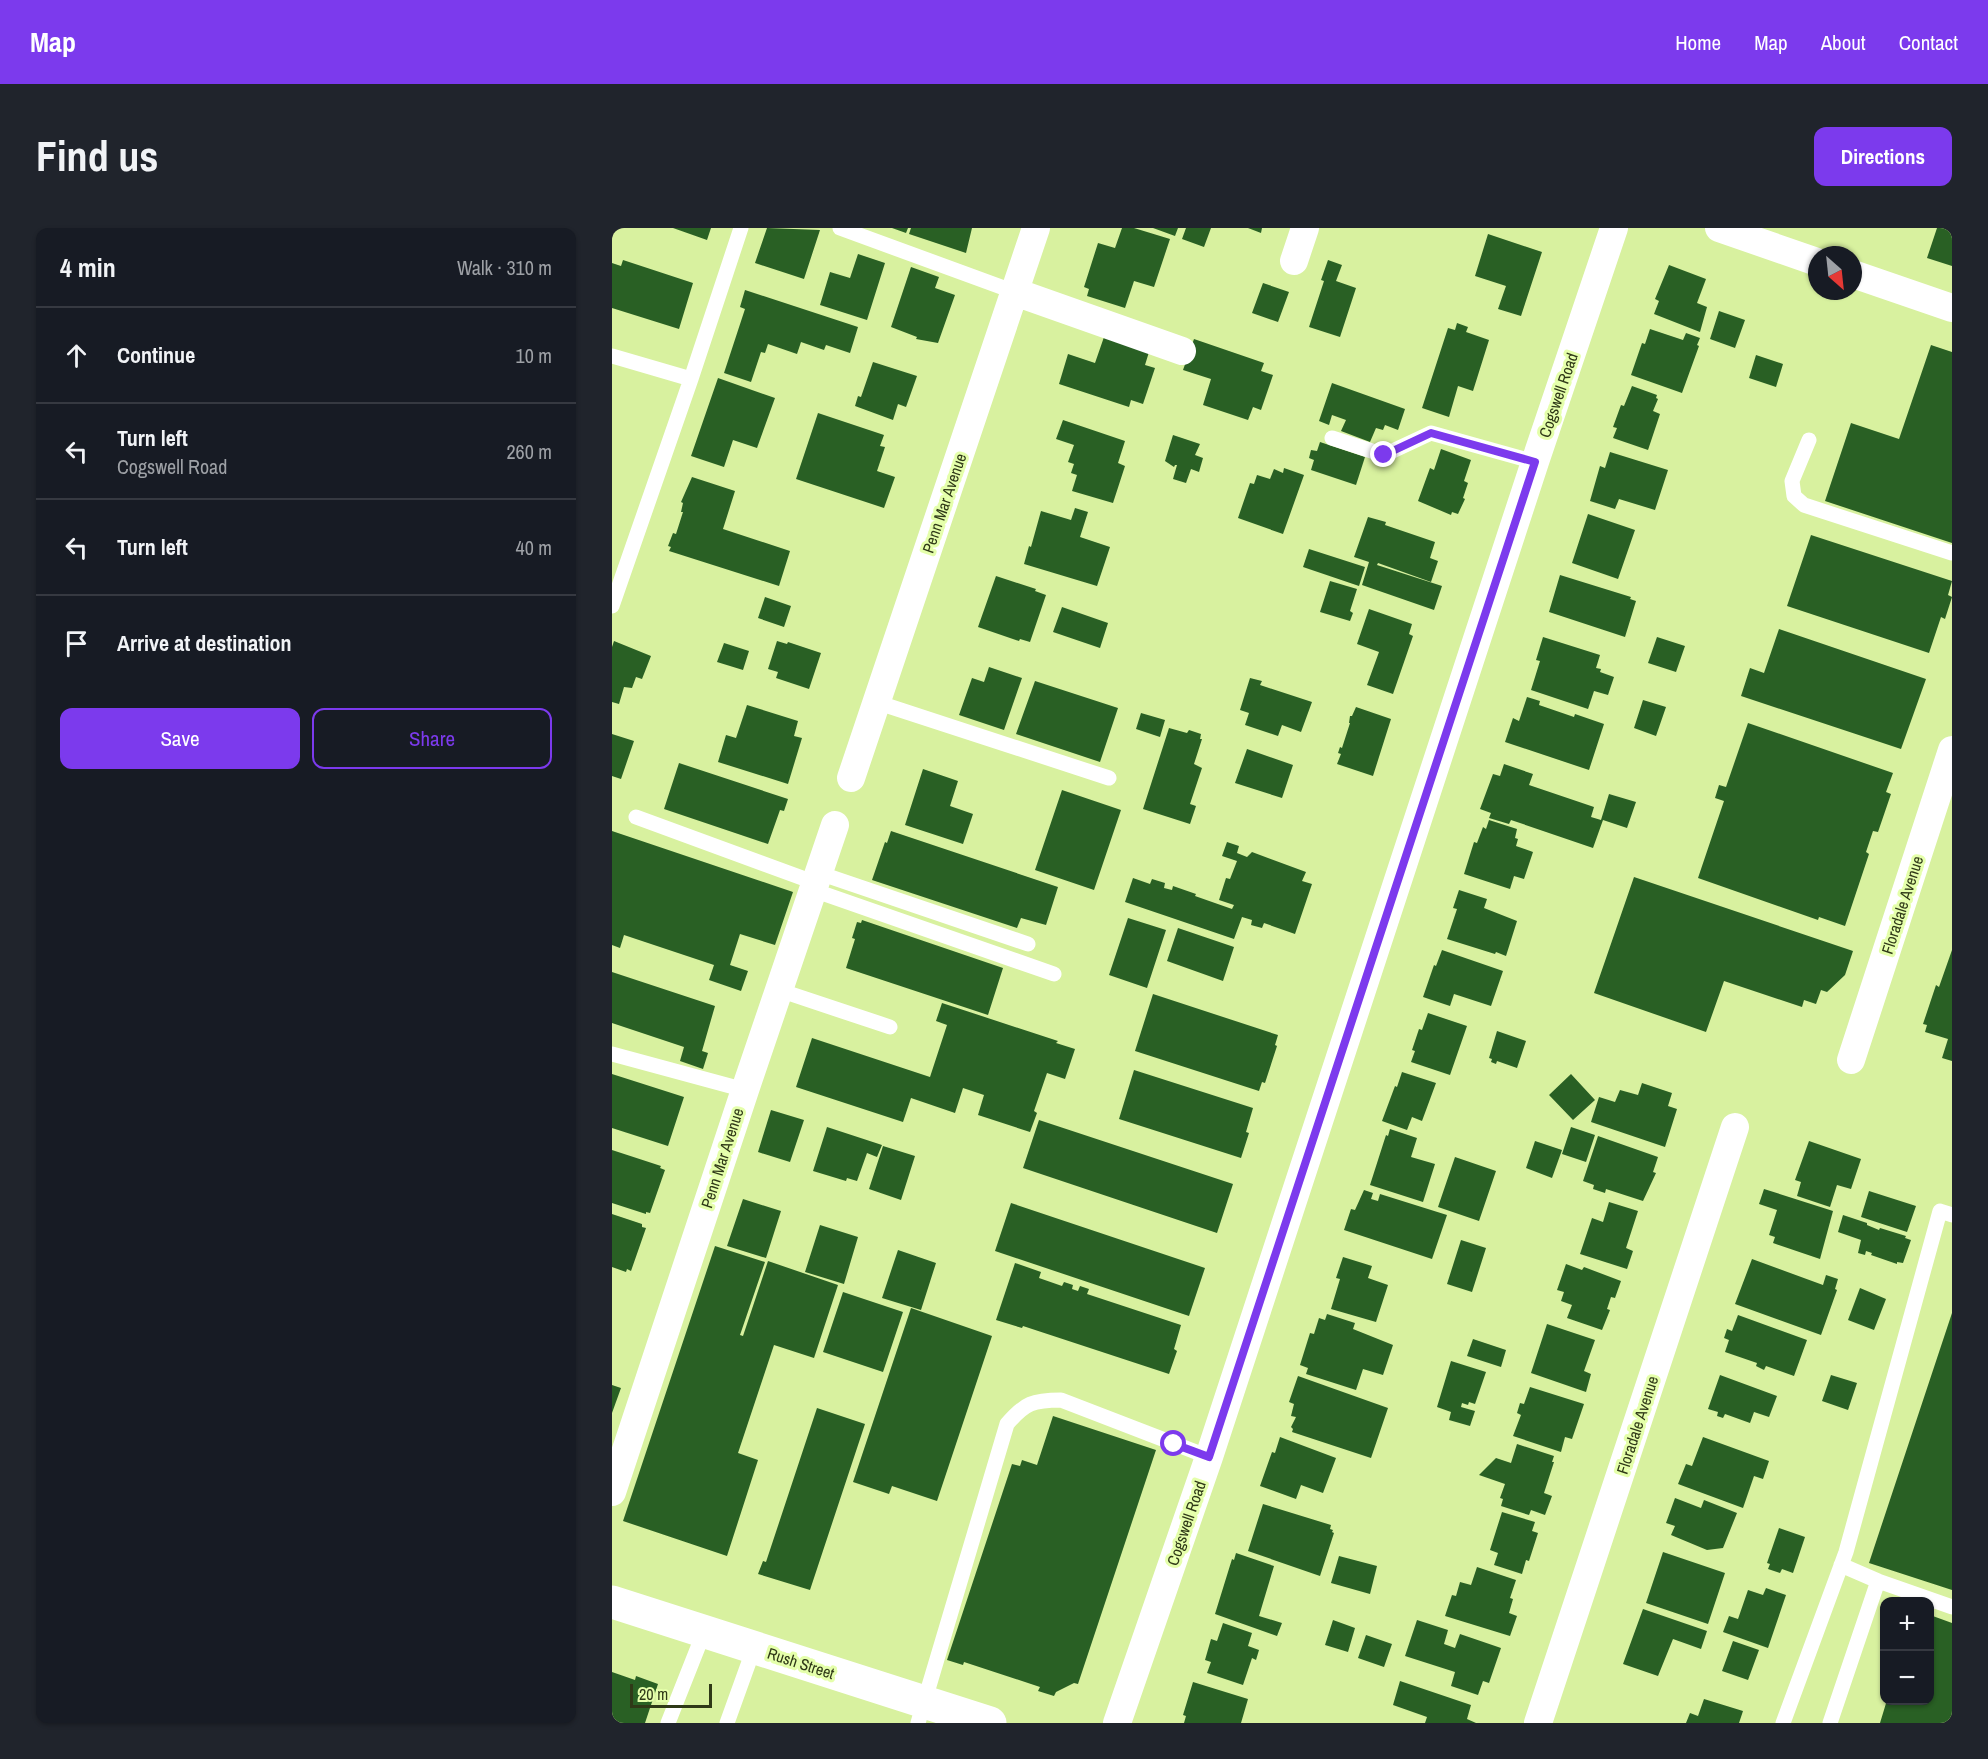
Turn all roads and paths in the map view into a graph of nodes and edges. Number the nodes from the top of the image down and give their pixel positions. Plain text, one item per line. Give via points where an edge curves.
1 (741, 228) edge
2 (840, 228) edge
3 (1036, 228) edge
4 (1305, 228) edge
5 (1614, 228) edge
6 (1719, 228) edge
7 (1808, 259) edge
8 (1294, 261) dead end
9 (1862, 277) edge
10 (1015, 292) junction
11 (1952, 308) edge
12 (1182, 351) dead end
13 (612, 356) edge
14 (691, 379) junction
15 (1332, 438) dead end
16 (1809, 440) dead end
17 (1535, 462) junction
18 (1952, 553) edge
19 (612, 606) edge
20 (876, 702) junction
21 (1952, 750) edge
22 (851, 778) dead end
23 (1109, 778) dead end
24 (636, 817) dead end
25 (835, 825) dead end
26 (816, 882) junction
27 (1028, 944) dead end
28 (1054, 974) dead end
29 (779, 990) junction
30 (890, 1028) dead end
31 (612, 1054) edge
32 (1851, 1060) dead end
33 (745, 1090) junction
34 (1735, 1127) dead end
35 (1952, 1215) edge
36 (1209, 1457) junction
37 (612, 1492) edge
38 (1841, 1565) junction
39 (1878, 1581) junction
40 (612, 1602) edge
41 (1952, 1607) edge
42 (704, 1632) junction
43 (754, 1648) junction
44 (921, 1713) edge
45 (731, 1722) edge
46 (668, 1723) edge
47 (990, 1723) edge
48 (1117, 1723) edge
49 (1538, 1723) edge
50 (1783, 1723) edge
51 (1830, 1723) edge

1 - 14 lane
2 - 10 lane
3 - 10 street, Penn Mar Avenue
4 - 8 street
5 - 17 street, Cogswell Road
6 - 7 street
9 - 11 street
10 - 12 street
10 - 20 street, Penn Mar Avenue
13 - 14 lane
14 - 19 lane
15 - 17 lane via 1384,455 1431,433
16 - 18 lane via 1792,481 1794,496 1804,505
17 - 36 street, Cogswell Road
20 - 22 street, Penn Mar Avenue
20 - 23 lane
21 - 32 street, Floradale Avenue
24 - 26 lane
25 - 26 street, Penn Mar Avenue
26 - 27 lane
26 - 28 lane
26 - 29 street, Penn Mar Avenue
29 - 30 lane
29 - 33 street, Penn Mar Avenue
31 - 33 lane
33 - 37 street, Penn Mar Avenue
34 - 49 street, Floradale Avenue
35 - 38 lane via 1940,1211
36 - 44 lane via 1061,1400 1039,1400 1020,1408 1007,1424
36 - 48 street, Cogswell Road
38 - 39 lane
38 - 50 lane
39 - 41 lane
39 - 51 lane
40 - 42 street, Rush Street
42 - 43 street, Rush Street
42 - 46 lane
43 - 44 street, Rush Street
43 - 45 lane
44 - 47 street, Rush Street

